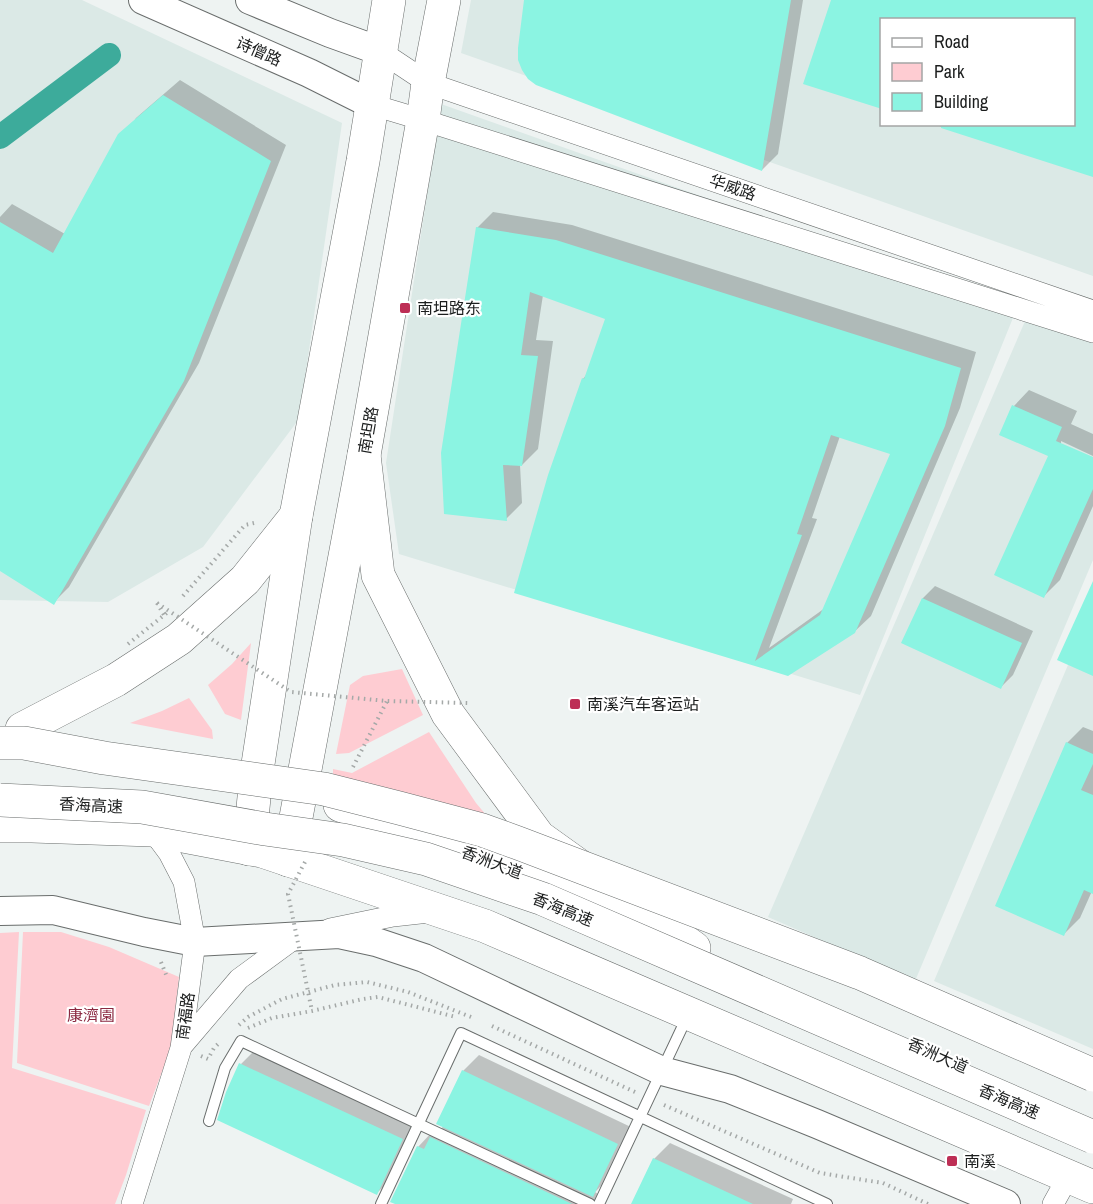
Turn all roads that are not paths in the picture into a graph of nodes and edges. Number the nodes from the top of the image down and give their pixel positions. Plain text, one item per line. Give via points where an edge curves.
1 (143, 0) edge
2 (250, 0) edge
3 (389, 0) edge
4 (444, 0) edge
5 (380, 51) junction
6 (428, 83) junction
7 (373, 105) junction
8 (423, 120) junction
9 (1093, 310) edge
10 (1093, 332) edge
11 (364, 455) junction
12 (296, 516) junction
13 (7, 734) edge
14 (256, 777) junction
15 (300, 792) junction
16 (0, 800) edge
17 (0, 826) edge
18 (152, 830) junction
19 (249, 849) junction
20 (288, 860) junction
21 (0, 911) edge
22 (439, 911) junction
23 (299, 935) junction
24 (195, 942) junction
25 (694, 948) junction
26 (689, 1014) junction
27 (181, 1048) junction
28 (662, 1071) junction
29 (1093, 1075) edge
30 (640, 1117) junction
31 (208, 1121) dead end
32 (1093, 1123) edge
33 (418, 1124) junction
34 (1093, 1137) edge
35 (1071, 1189) edge
36 (132, 1204) edge
37 (381, 1204) edge
38 (590, 1204) edge
39 (599, 1204) edge
40 (826, 1204) edge
41 (1006, 1204) edge

1 - 7 street, 诗僧路
2 - 5 street
3 - 5 main road
4 - 6 main road, 南坦路
5 - 6 street, 华威路
5 - 7 main road
6 - 8 main road, 南坦路
6 - 9 street, 华威路
7 - 8 street
7 - 12 main road
8 - 10 street
8 - 11 main road, 南坦路
11 - 15 main road, 南坦路
11 - 25 main road via 378,575 448,714 539,837
12 - 13 main road via 245,580 179,639 116,680
12 - 14 main road
13 - 14 main road, 香洲大道 via 194,758
13 - 29 main road, bridge via 24,743 104,758 324,789 482,830 860,973
14 - 15 main road, 香洲大道
14 - 19 main road
15 - 20 main road, 南坦路
15 - 25 main road, 香洲大道 via 549,884
16 - 34 main road, 香海高速, bridge via 142,807 344,840 426,859 543,900
17 - 18 main road
18 - 19 main road
18 - 24 street, 南福路 via 184,882
19 - 20 main road
20 - 22 main road
21 - 24 street via 53,910
22 - 23 street
22 - 26 main road via 485,926
23 - 24 street
23 - 27 street via 239,979
23 - 28 street via 339,934 424,958
24 - 27 street, 南福路
25 - 32 main road, 香洲大道
26 - 28 lane
26 - 35 main road
27 - 36 street, 南福路
28 - 30 lane
28 - 41 street via 730,1089
30 - 33 lane via 461,1034
30 - 39 lane
30 - 40 lane
31 - 33 lane via 225,1068 241,1041
33 - 37 lane
33 - 38 lane

